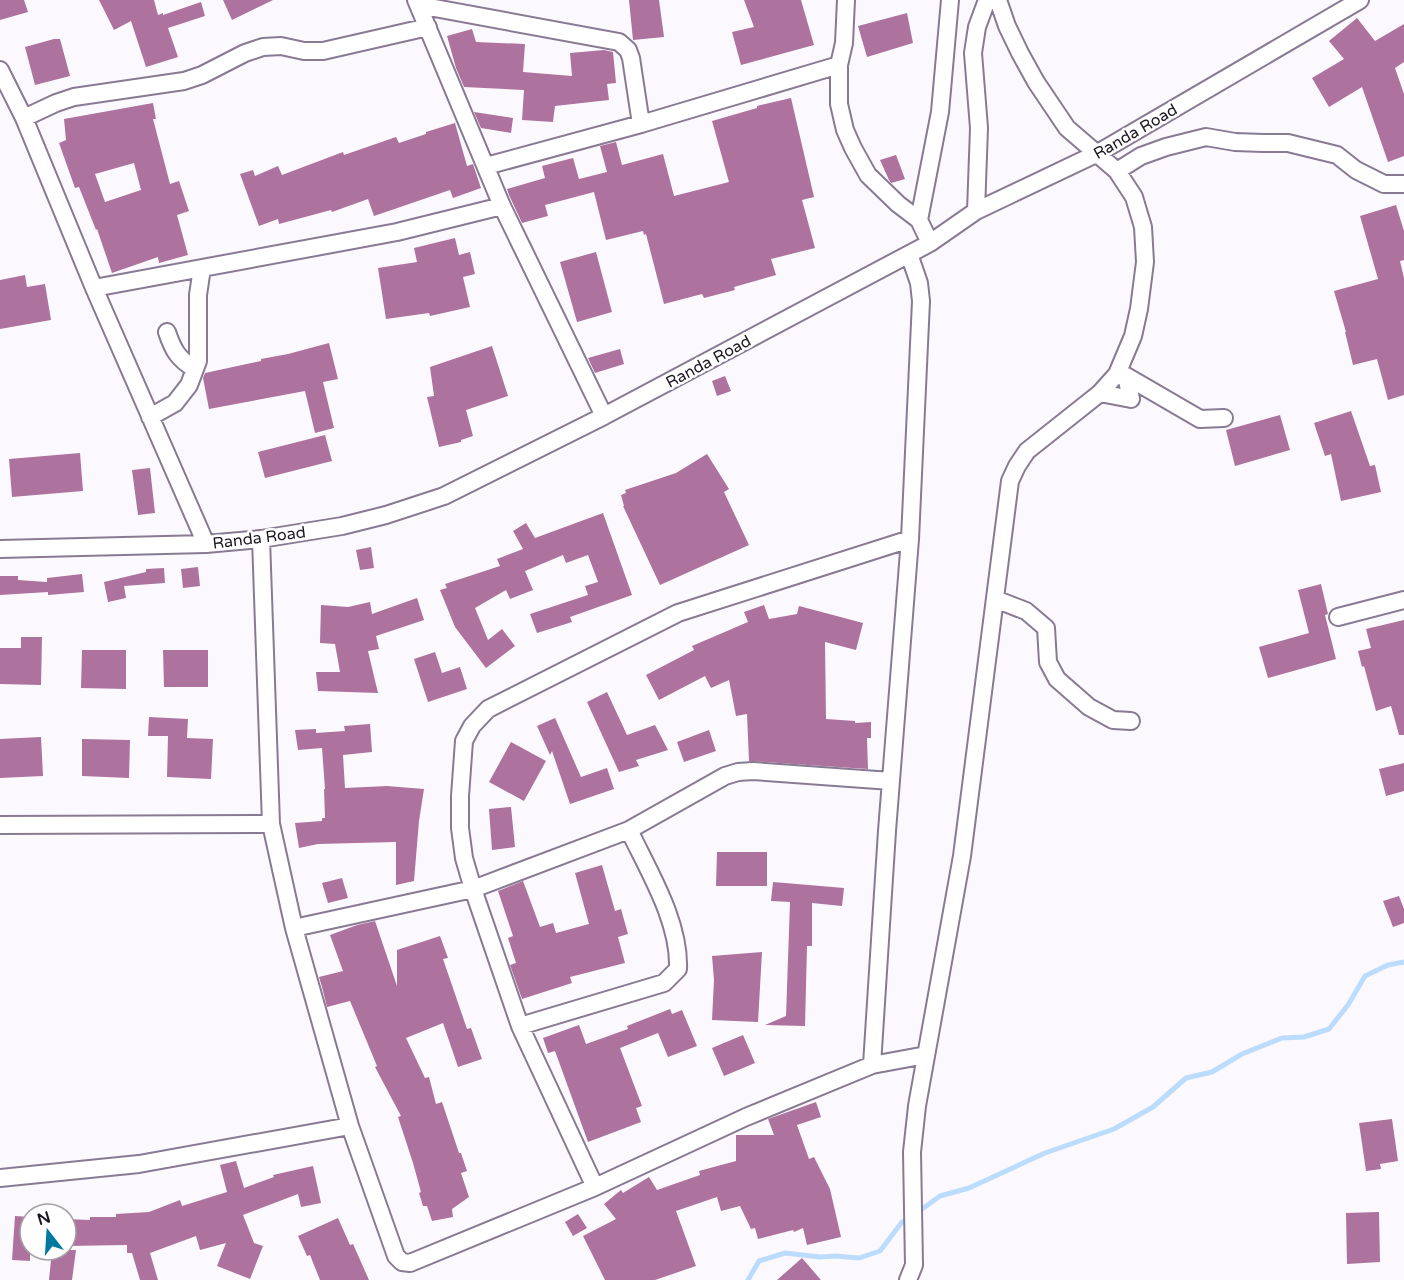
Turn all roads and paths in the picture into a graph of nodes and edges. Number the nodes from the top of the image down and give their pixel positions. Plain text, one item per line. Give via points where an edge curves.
1 (846, 0) edge
2 (950, 0) edge
3 (987, 0) edge
4 (998, 0) edge
5 (1360, 0) edge
6 (417, 3) edge
7 (428, 27) junction
8 (839, 65) junction
9 (0, 70) edge
10 (24, 118) junction
11 (641, 124) junction
12 (1098, 153) junction
13 (486, 166) junction
14 (1117, 171) junction
15 (1404, 184) edge
16 (502, 206) junction
17 (976, 211) junction
18 (919, 220) junction
19 (930, 243) junction
20 (909, 254) junction
21 (202, 268) junction
22 (94, 288) junction
23 (166, 332) dead end
24 (195, 369) junction
25 (1100, 393) junction
26 (603, 416) junction
27 (150, 417) junction
28 (1224, 418) dead end
29 (261, 539) junction
30 (910, 539) junction
31 (206, 544) junction
32 (0, 549) edge
33 (995, 600) junction
34 (1404, 600) edge
35 (1338, 617) dead end
36 (1131, 722) dead end
37 (891, 781) junction
38 (271, 824) junction
39 (0, 825) edge
40 (629, 830) junction
41 (473, 889) junction
42 (294, 928) junction
43 (520, 1026) junction
44 (926, 1055) junction
45 (872, 1065) junction
46 (350, 1126) junction
47 (0, 1179) edge
48 (594, 1187) junction
49 (908, 1280) edge

1 - 8 street
2 - 18 street via 940,112
3 - 17 street via 973,53 979,128
4 - 12 street via 1036,82 1067,128
5 - 12 street, Randa Road
6 - 7 street
6 - 11 street via 620,42 631,58
7 - 10 street via 323,51 263,47 184,81 74,97
7 - 13 street
8 - 11 street
8 - 18 street via 839,104 853,148 868,174
9 - 10 street
10 - 22 street
11 - 13 street
12 - 14 street
12 - 17 street, Randa Road
13 - 16 street
14 - 15 street via 1141,156 1206,137 1288,143 1337,155 1384,184
14 - 25 street via 1134,197 1143,227 1146,262 1133,336 1117,374
16 - 21 street via 397,232
16 - 26 street
17 - 19 street, Randa Road
18 - 19 street
19 - 20 street, Randa Road
20 - 26 street, Randa Road
20 - 30 street via 921,301
21 - 22 street
21 - 24 street
22 - 27 street
23 - 24 street via 183,362
24 - 27 street via 175,403
25 - 28 street via 1131,399 1126,376 1200,419
25 - 33 street via 1027,451 1017,466 1010,481
26 - 29 street, Randa Road via 444,496 342,526
27 - 31 street
29 - 31 street, Randa Road
29 - 38 street
30 - 37 street
30 - 41 street via 678,613 488,709 464,741 460,828
31 - 32 street, Randa Road
33 - 36 street via 1026,611 1046,628 1048,662 1057,679 1089,707 1113,720
33 - 44 street via 962,856
34 - 35 street
37 - 40 street via 738,772
37 - 45 street
38 - 39 street
38 - 42 street
40 - 41 street
40 - 43 street via 670,918 679,953 678,969 664,982
41 - 42 street
41 - 43 street
42 - 46 street
43 - 48 street
44 - 45 street
44 - 49 street via 912,1152 914,1265
45 - 48 street via 746,1117
46 - 47 street via 139,1164
46 - 48 street via 396,1256 402,1262 410,1263

